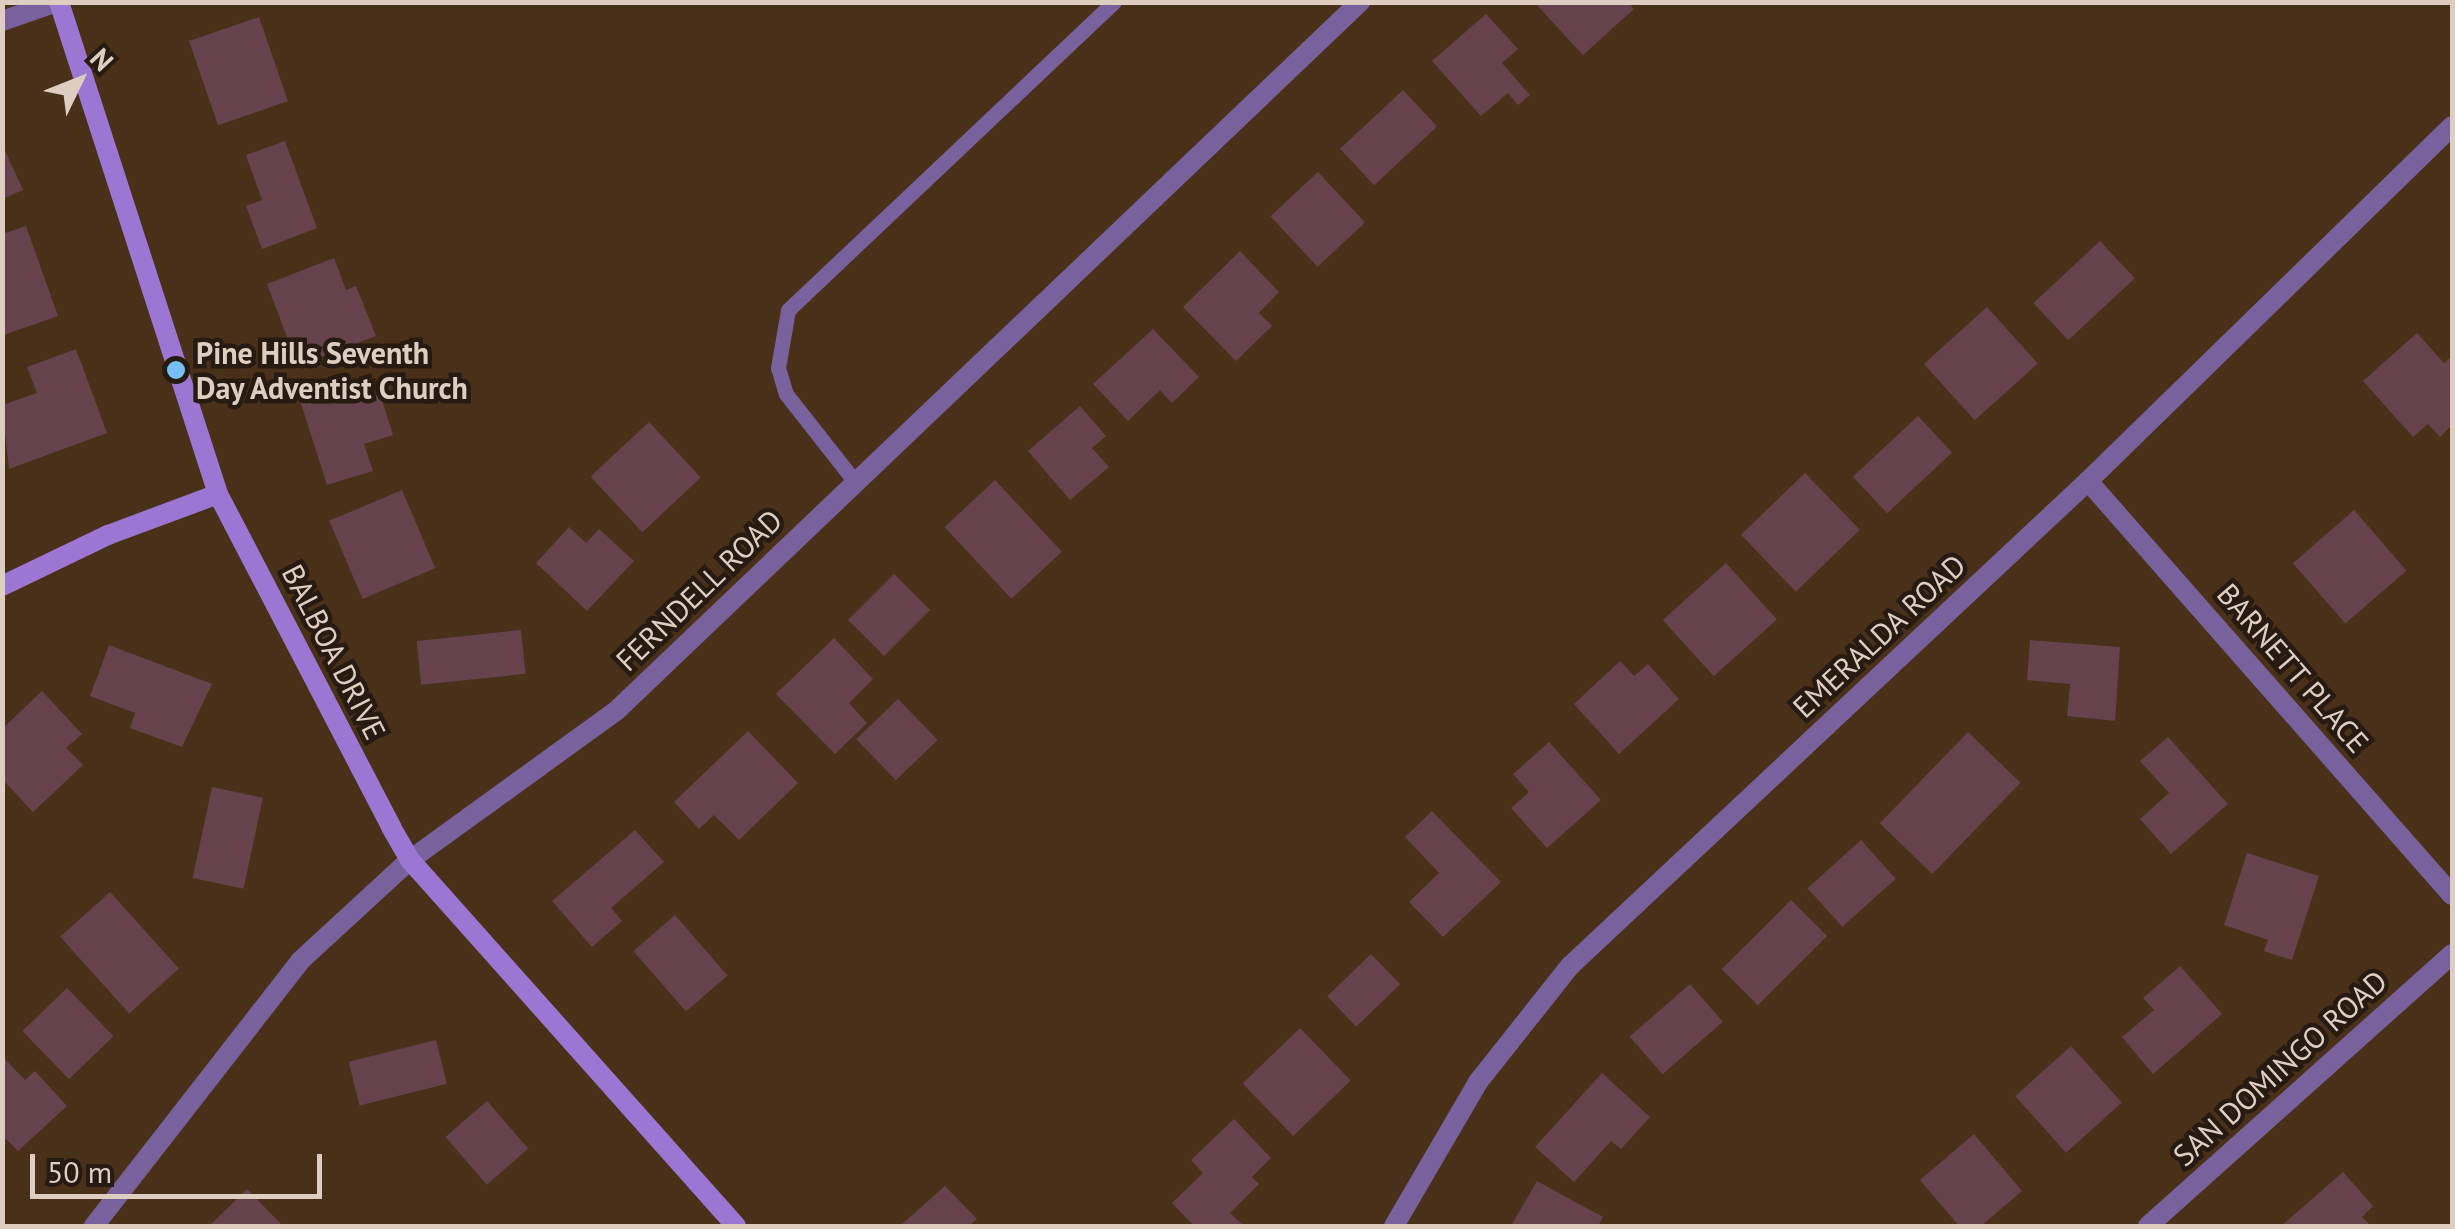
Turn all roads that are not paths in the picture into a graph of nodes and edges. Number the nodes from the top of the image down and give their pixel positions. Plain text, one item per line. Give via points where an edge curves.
1 (58, 2) edge
2 (1114, 2) edge
3 (1360, 2) edge
4 (2, 21) edge
5 (2452, 126) edge
6 (2088, 481) junction
7 (856, 483) junction
8 (218, 494) junction
9 (2, 586) edge
10 (410, 860) junction
11 (2452, 895) edge
12 (2452, 954) edge
13 (94, 1226) edge
14 (736, 1226) edge
15 (1394, 1226) edge
16 (2148, 1226) edge

1 - 4 street
1 - 8 street, BALBOA DRIVE
2 - 7 lane via 788,310 778,368 786,394
3 - 7 street, FERNDELL ROAD
5 - 6 street, EMERALDA ROAD
6 - 11 street, BARNETT PLACE
6 - 15 street, EMERALDA ROAD via 1570,966 1478,1082
7 - 10 street, FERNDELL ROAD via 616,711
8 - 9 street via 108,535
8 - 10 street, BALBOA DRIVE
10 - 13 street, FERNDELL ROAD via 300,961
10 - 14 street, BALBOA DRIVE
12 - 16 street, SAN DOMINGO ROAD

